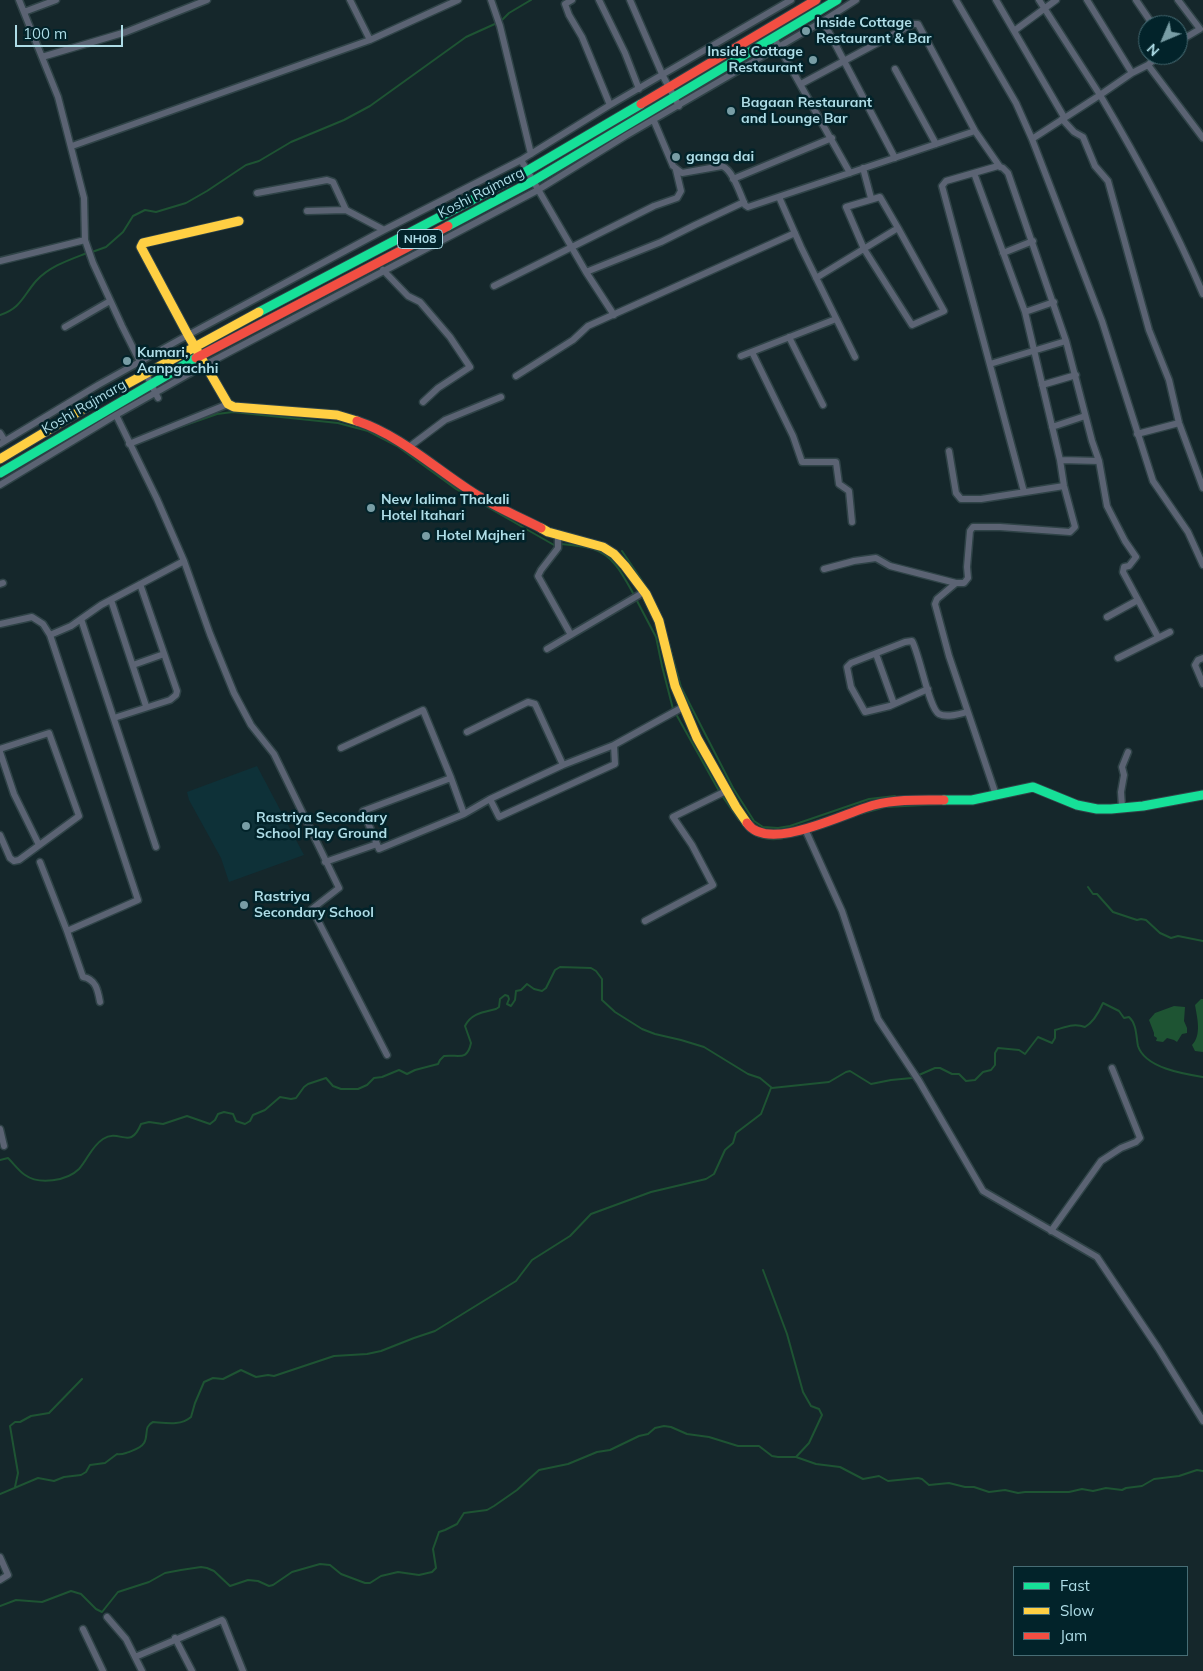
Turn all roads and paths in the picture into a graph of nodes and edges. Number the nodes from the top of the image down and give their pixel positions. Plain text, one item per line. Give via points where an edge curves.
1 (19, 0) edge
2 (56, 0) edge
3 (207, 0) edge
4 (351, 0) edge
5 (458, 0) edge
6 (491, 0) edge
7 (572, 0) edge
8 (599, 0) edge
9 (630, 0) edge
10 (791, 0) edge
11 (816, 0) edge
12 (837, 0) edge
13 (856, 0) edge
14 (956, 0) edge
15 (996, 0) edge
16 (1039, 0) edge
17 (1056, 0) edge
18 (1087, 0) edge
19 (1136, 0) edge
20 (1178, 0) edge
21 (1045, 8) junction
22 (24, 12) junction
23 (1146, 15) edge
24 (823, 21) junction
25 (1014, 31) junction
26 (1202, 31) edge
27 (1188, 37) edge
28 (774, 38) junction
29 (370, 40) junction
30 (780, 47) junction
31 (42, 56) junction
32 (844, 61) junction
33 (1146, 65) edge
34 (1149, 65) edge
35 (894, 69) dead end
36 (1132, 73) junction
37 (662, 76) junction
38 (801, 84) junction
39 (668, 87) junction
40 (639, 89) junction
41 (1100, 95) junction
42 (674, 98) junction
43 (610, 105) junction
44 (679, 106) junction
45 (1063, 118) junction
46 (654, 121) junction
47 (975, 132) junction
48 (832, 138) junction
49 (1203, 138) edge
50 (1032, 139) junction
51 (936, 144) junction
52 (72, 146) junction
53 (532, 154) junction
54 (895, 158) junction
55 (521, 160) junction
56 (1000, 167) junction
57 (863, 168) junction
58 (676, 170) junction
59 (527, 171) junction
60 (850, 173) junction
61 (974, 173) junction
62 (733, 179) junction
63 (533, 181) junction
64 (538, 190) junction
65 (257, 193) dead end
66 (779, 197) junction
67 (871, 198) junction
68 (744, 202) junction
69 (306, 210) dead end
70 (346, 210) junction
71 (239, 221) dead end
72 (898, 228) junction
73 (384, 230) junction
74 (795, 233) junction
75 (85, 240) junction
76 (1032, 241) junction
77 (572, 248) junction
78 (864, 249) junction
79 (1003, 253) junction
80 (0, 261) edge
81 (383, 270) junction
82 (586, 272) junction
83 (816, 278) junction
84 (494, 286) dead end
85 (1203, 294) edge
86 (110, 301) junction
87 (1054, 302) junction
88 (1025, 312) junction
89 (614, 315) junction
90 (836, 318) junction
91 (65, 327) dead end
92 (188, 335) junction
93 (789, 337) junction
94 (1066, 341) junction
95 (194, 346) junction
96 (1034, 351) junction
97 (752, 352) junction
98 (200, 356) junction
99 (741, 356) dead end
100 (855, 357) dead end
101 (140, 362) junction
102 (990, 364) junction
103 (206, 365) junction
104 (146, 374) junction
105 (1076, 375) junction
106 (516, 376) dead end
107 (151, 384) junction
108 (1042, 385) junction
109 (157, 395) junction
110 (501, 398) dead end
111 (423, 402) dead end
112 (228, 404) junction
113 (823, 405) dead end
114 (116, 415) junction
115 (1085, 416) junction
116 (1179, 423) junction
117 (1052, 427) junction
118 (0, 433) edge
119 (1138, 434) junction
120 (2, 443) edge
121 (129, 444) junction
122 (409, 447) junction
123 (949, 451) dead end
124 (0, 459) edge
125 (1060, 460) junction
126 (1099, 461) junction
127 (0, 473) edge
128 (0, 485) edge
129 (1064, 486) junction
130 (1203, 488) edge
131 (1024, 492) junction
132 (852, 522) dead end
133 (558, 535) junction
134 (184, 561) junction
135 (1203, 565) edge
136 (824, 569) dead end
137 (956, 583) junction
138 (140, 584) junction
139 (644, 592) junction
140 (111, 600) junction
141 (1138, 600) junction
142 (1107, 617) dead end
143 (81, 619) junction
144 (0, 624) edge
145 (1170, 632) dead end
146 (50, 635) junction
147 (571, 635) junction
148 (1158, 637) junction
149 (547, 648) dead end
150 (164, 654) junction
151 (876, 654) junction
152 (1118, 658) dead end
153 (1203, 658) edge
154 (133, 665) junction
155 (1203, 684) edge
156 (928, 689) junction
157 (894, 704) junction
158 (146, 706) junction
159 (683, 707) junction
160 (967, 712) junction
161 (114, 718) junction
162 (467, 732) dead end
163 (614, 745) junction
164 (341, 748) dead end
165 (0, 751) edge
166 (1128, 752) dead end
167 (563, 766) junction
168 (451, 778) junction
169 (726, 791) junction
170 (996, 795) junction
171 (1203, 795) edge
172 (490, 799) junction
173 (1122, 807) junction
174 (464, 814) junction
175 (805, 829) junction
176 (0, 836) edge
177 (377, 844) junction
178 (39, 845) junction
179 (2, 846) edge
180 (156, 847) dead end
181 (40, 862) dead end
182 (325, 862) junction
183 (645, 921) dead end
184 (66, 931) junction
185 (100, 1002) dead end
186 (387, 1055) dead end
187 (1112, 1068) dead end
188 (0, 1129) edge
189 (4, 1146) dead end
190 (1051, 1231) junction
191 (1203, 1421) edge
192 (0, 1557) edge
193 (0, 1580) edge
194 (107, 1617) dead end
195 (83, 1629) dead end
196 (175, 1638) junction
197 (135, 1657) junction
198 (103, 1671) edge
199 (142, 1671) edge
200 (192, 1671) edge
201 (243, 1671) edge

1 - 22 street
2 - 22 street
3 - 31 street via 126,32
4 - 29 street
5 - 29 street
6 - 53 street
7 - 43 street via 565,4
8 - 40 street
9 - 37 street
10 - 37 street
11 - 39 main road, Koshi Rajmarg / NH08
12 - 28 main road, Koshi Rajmarg / NH08
13 - 24 street
14 - 50 street via 1016,103
15 - 25 street
16 - 21 street
17 - 21 street
18 - 36 street
19 - 23 street
20 - 26 street
21 - 25 street
21 - 41 street
22 - 31 street
24 - 30 street
24 - 32 street
25 - 45 street
26 - 27 street
28 - 30 street
28 - 42 main road, Koshi Rajmarg / NH08
29 - 52 street
30 - 38 street
30 - 44 street
31 - 52 street
32 - 38 street
32 - 47 street via 918,24
32 - 54 street
33 - 36 street
34 - 49 street
35 - 51 street
36 - 41 street
37 - 39 street
37 - 40 street
38 - 48 street
39 - 42 street
39 - 59 main road, Koshi Rajmarg / NH08
40 - 43 street
41 - 45 street
41 - 85 street via 1164,209
42 - 44 street
42 - 63 main road, Koshi Rajmarg / NH08
43 - 53 street
44 - 46 street
45 - 50 street
45 - 116 street via 1074,132 1083,137 1095,166 1108,181 1150,330 1170,380
46 - 58 street
46 - 64 street
47 - 51 street
47 - 56 street
48 - 60 street
48 - 62 street
50 - 119 street via 1102,321
51 - 54 street
52 - 75 street via 84,198
53 - 55 street
54 - 57 street
55 - 59 street
55 - 73 street
56 - 61 street
56 - 76 street via 1008,173
57 - 60 street
57 - 67 street
58 - 62 street via 682,173 722,166 728,169
58 - 77 street via 681,191 677,198 654,206
59 - 63 street
59 - 95 main road, Koshi Rajmarg / NH08
60 - 66 street
61 - 79 street
61 - 102 street via 946,181 942,186
62 - 68 street
63 - 64 street
63 - 98 main road, Koshi Rajmarg / NH08
64 - 77 street
64 - 81 street
65 - 70 street via 327,180 333,182
66 - 68 street via 750,207
66 - 74 street
67 - 72 street via 880,197
67 - 78 street via 846,207
68 - 82 street via 661,242
69 - 70 street
70 - 73 street
71 - 92 main road via 143,243 141,247
72 - 78 street
72 - 78 street via 944,312 912,325
73 - 92 street
74 - 83 street
74 - 89 street
75 - 80 street
75 - 86 street
76 - 79 street
76 - 87 street
77 - 82 street
77 - 84 street
78 - 83 street
79 - 88 street
81 - 103 street
81 - 111 street via 408,296 420,302 470,367
82 - 89 street
83 - 90 street
86 - 91 street
86 - 101 street
87 - 88 street
87 - 94 street
88 - 96 street
89 - 106 street via 585,328 574,340
90 - 93 street
90 - 100 street
92 - 95 main road
92 - 101 street
93 - 97 street
93 - 113 street
94 - 96 street
94 - 105 street
95 - 98 main road
95 - 104 main road, Koshi Rajmarg / NH08
96 - 102 street
96 - 108 street
97 - 99 street
97 - 132 street via 793,436 802,462 836,462 840,484 849,491
98 - 103 main road
98 - 107 main road, Koshi Rajmarg / NH08
101 - 104 street
101 - 120 street
102 - 131 street
103 - 109 street
103 - 112 main road
104 - 107 street
104 - 124 main road, Koshi Rajmarg / NH08
105 - 108 street
105 - 115 street
107 - 109 street
107 - 127 main road, Koshi Rajmarg / NH08
108 - 117 street
109 - 114 street
110 - 122 street via 444,420
112 - 121 street
112 - 122 main road via 337,415 386,433
114 - 121 street
114 - 128 street
115 - 117 street
115 - 126 street
116 - 119 street
116 - 130 street
117 - 125 street
118 - 120 street
119 - 135 street via 1153,482 1188,532
121 - 134 street
122 - 133 main road via 470,491
123 - 131 street via 958,497 982,499
125 - 126 street
125 - 129 street
126 - 141 street via 1108,506 1124,541 1136,557 1124,567 1124,572
129 - 131 street
129 - 137 street via 1075,526 1073,531 975,526 970,531 968,578 964,583
133 - 139 main road via 603,547 614,554
133 - 147 street via 558,548 538,576
134 - 138 street
134 - 182 street via 234,693 251,725 274,754
136 - 137 street via 876,558 890,566
137 - 160 street via 935,604
138 - 140 street
138 - 150 street
139 - 147 street
139 - 159 main road via 659,621 670,670
140 - 143 street
140 - 154 street
141 - 142 street
141 - 148 street
143 - 146 street
143 - 161 street
144 - 146 street via 32,617 43,624
145 - 148 street
146 - 184 street via 138,900
147 - 149 street
148 - 152 street
150 - 154 street
150 - 158 street via 176,695 170,700
151 - 156 street via 912,641
151 - 157 street
151 - 157 street via 847,667 850,686 865,712
153 - 155 street via 1195,665
154 - 158 street
156 - 157 street
156 - 160 street via 938,714
158 - 161 street
159 - 163 street
159 - 169 main road
160 - 170 street
161 - 180 street
162 - 167 street via 528,702 534,704
163 - 167 street
163 - 172 street via 615,764 499,817
164 - 168 street via 423,710
165 - 178 street via 14,794
165 - 178 street via 49,732 79,816
166 - 173 street via 1122,767
167 - 172 street
168 - 174 street
168 - 177 street via 363,811
169 - 175 main road via 749,826 758,831 766,834
169 - 183 street via 673,817 713,885
170 - 173 main road via 1033,787 1085,807
170 - 175 main road via 972,800 896,800
171 - 173 main road
172 - 174 street
174 - 177 street via 379,849
175 - 190 street via 842,911 878,1019 917,1078 983,1191
176 - 179 street
177 - 182 street
178 - 179 street via 14,861
181 - 184 street
182 - 186 street via 339,888 312,909
184 - 185 street via 83,977 95,983
187 - 190 street via 1140,1138 1101,1161
188 - 189 street
190 - 191 street via 1097,1258
192 - 193 street via 8,1575
194 - 197 street via 126,1639
195 - 198 street
196 - 197 street
196 - 200 street
196 - 201 street via 222,1620
197 - 199 street

